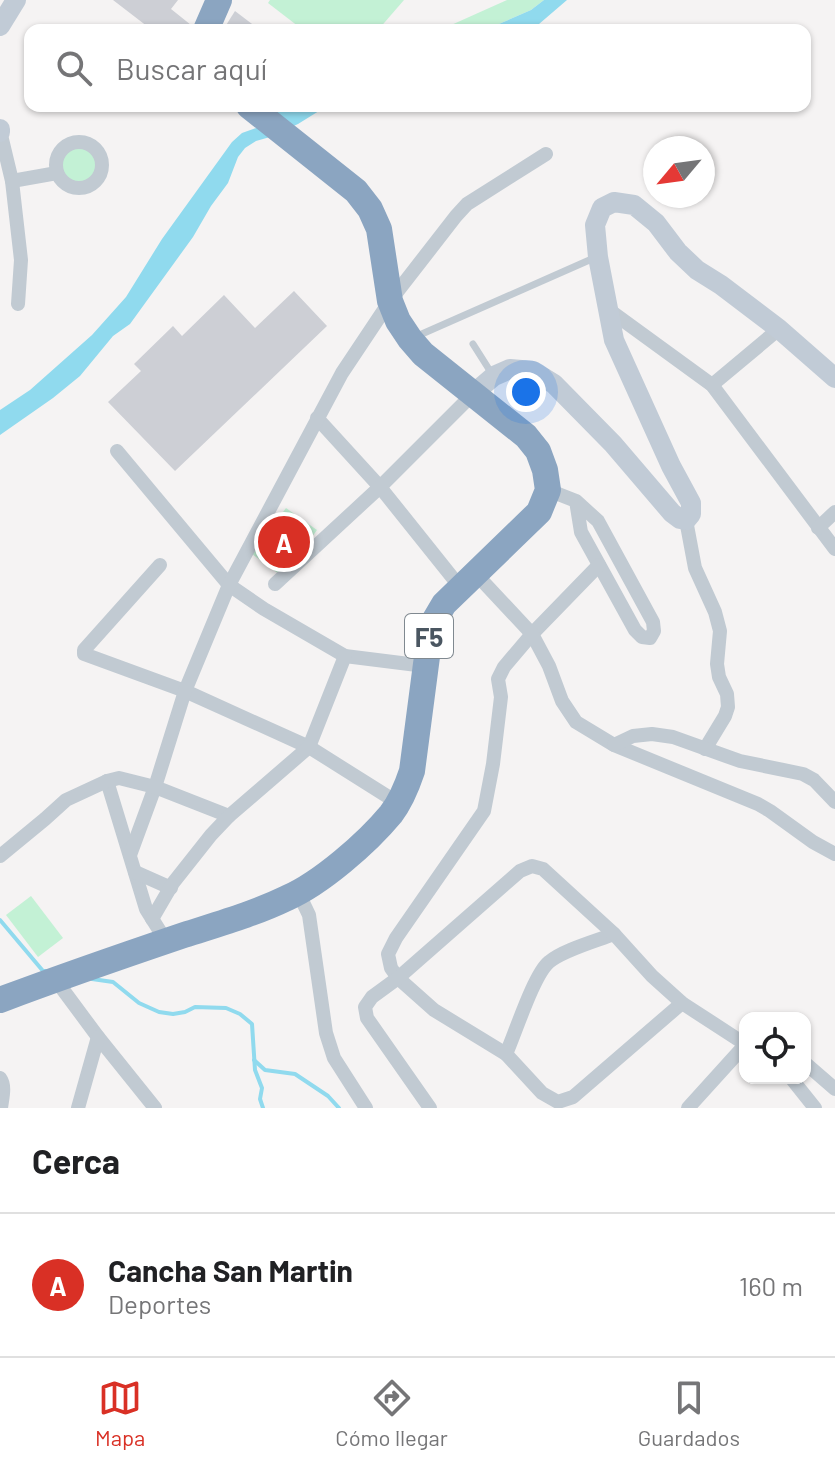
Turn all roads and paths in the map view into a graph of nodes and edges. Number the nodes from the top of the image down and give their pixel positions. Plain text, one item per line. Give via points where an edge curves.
1 (16, 0) edge
2 (219, 0) edge
3 (1, 23) edge
4 (209, 24) edge
5 (256, 112) edge
6 (0, 131) edge
7 (546, 154) dead end
8 (57, 173) dead end
9 (12, 181) junction
10 (598, 257) junction
11 (390, 301) junction
12 (18, 304) dead end
13 (609, 310) junction
14 (779, 329) junction
15 (410, 339) junction
16 (473, 344) dead end
17 (494, 376) junction
18 (835, 378) edge
19 (712, 385) junction
20 (473, 394) junction
21 (317, 418) junction
22 (117, 451) dead end
23 (380, 487) junction
24 (548, 490) junction
25 (576, 501) junction
26 (835, 512) edge
27 (686, 520) junction
28 (818, 528) junction
29 (835, 549) edge
30 (160, 565) dead end
31 (599, 565) junction
32 (468, 580) junction
33 (275, 584) dead end
34 (229, 585) junction
35 (532, 634) junction
36 (345, 656) junction
37 (425, 666) junction
38 (185, 691) junction
39 (614, 745) junction
40 (309, 747) junction
41 (705, 749) junction
42 (107, 781) junction
43 (155, 787) junction
44 (835, 802) edge
45 (398, 803) junction
46 (229, 816) junction
47 (835, 854) edge
48 (130, 855) junction
49 (0, 856) edge
50 (135, 872) junction
51 (171, 888) junction
52 (298, 892) junction
53 (159, 930) junction
54 (614, 934) junction
55 (398, 978) junction
56 (55, 979) junction
57 (0, 1000) edge
58 (682, 1003) junction
59 (98, 1037) junction
60 (739, 1041) edge
61 (739, 1052) edge
62 (506, 1054) junction
63 (811, 1068) edge
64 (0, 1078) edge
65 (796, 1084) edge
66 (835, 1089) edge
67 (1, 1108) edge
68 (78, 1108) edge
69 (155, 1108) edge
70 (366, 1108) edge
71 (430, 1108) edge
72 (688, 1108) edge
73 (815, 1108) edge

1 - 3 street
2 - 4 highway
5 - 11 highway via 356,191 370,209 379,229
6 - 9 street
7 - 11 street via 467,204
8 - 9 street
9 - 12 street via 21,260
10 - 13 street
10 - 14 street via 595,225 602,208 614,202 634,205 697,270
10 - 15 lane
11 - 15 highway
11 - 21 street
13 - 19 street
13 - 27 street via 614,340 691,503
14 - 18 street
14 - 19 street
15 - 20 highway
16 - 17 lane
17 - 20 street
17 - 27 street via 510,369 533,371 554,384 672,513
19 - 28 street
20 - 23 street
20 - 24 highway via 538,451
21 - 23 street
21 - 34 street
22 - 34 street
23 - 32 street
23 - 33 street
24 - 25 street
24 - 32 highway, F5 via 539,512
25 - 31 street via 581,532
25 - 31 street via 598,521 653,622 650,638 635,630
26 - 28 street
27 - 41 street via 695,568 720,631 717,664 727,694 725,716
28 - 29 street
30 - 38 street via 84,654
31 - 35 street
32 - 35 street
32 - 37 highway, F5 via 431,626
34 - 36 street
34 - 38 street
35 - 39 street via 576,722
35 - 55 street via 498,679 501,697 484,811 396,938 388,954
36 - 37 street
36 - 40 street
37 - 45 highway, F5 via 412,771
38 - 40 street
38 - 43 street
39 - 41 street via 652,734
39 - 47 street via 758,804
40 - 45 street
40 - 46 street
41 - 44 street via 803,774
42 - 43 street via 119,778
42 - 48 street
42 - 49 street via 66,800
43 - 46 street
43 - 48 street
45 - 52 highway, F5 via 336,866
46 - 51 street
48 - 50 street
50 - 51 street
50 - 53 street
51 - 53 street
52 - 53 highway, F5 via 244,915
52 - 70 street via 309,915 326,1033 334,1058
53 - 56 highway, F5
54 - 55 street via 543,869 532,866
54 - 58 street
54 - 62 street via 548,962 538,974
55 - 62 street via 434,1010
55 - 71 street via 372,997 365,1007 367,1018
56 - 57 highway, F5
56 - 59 street
58 - 60 street
58 - 62 street via 573,1097 558,1102 542,1093
59 - 68 street
59 - 69 street
61 - 72 street
63 - 66 street
64 - 67 street
65 - 73 street

